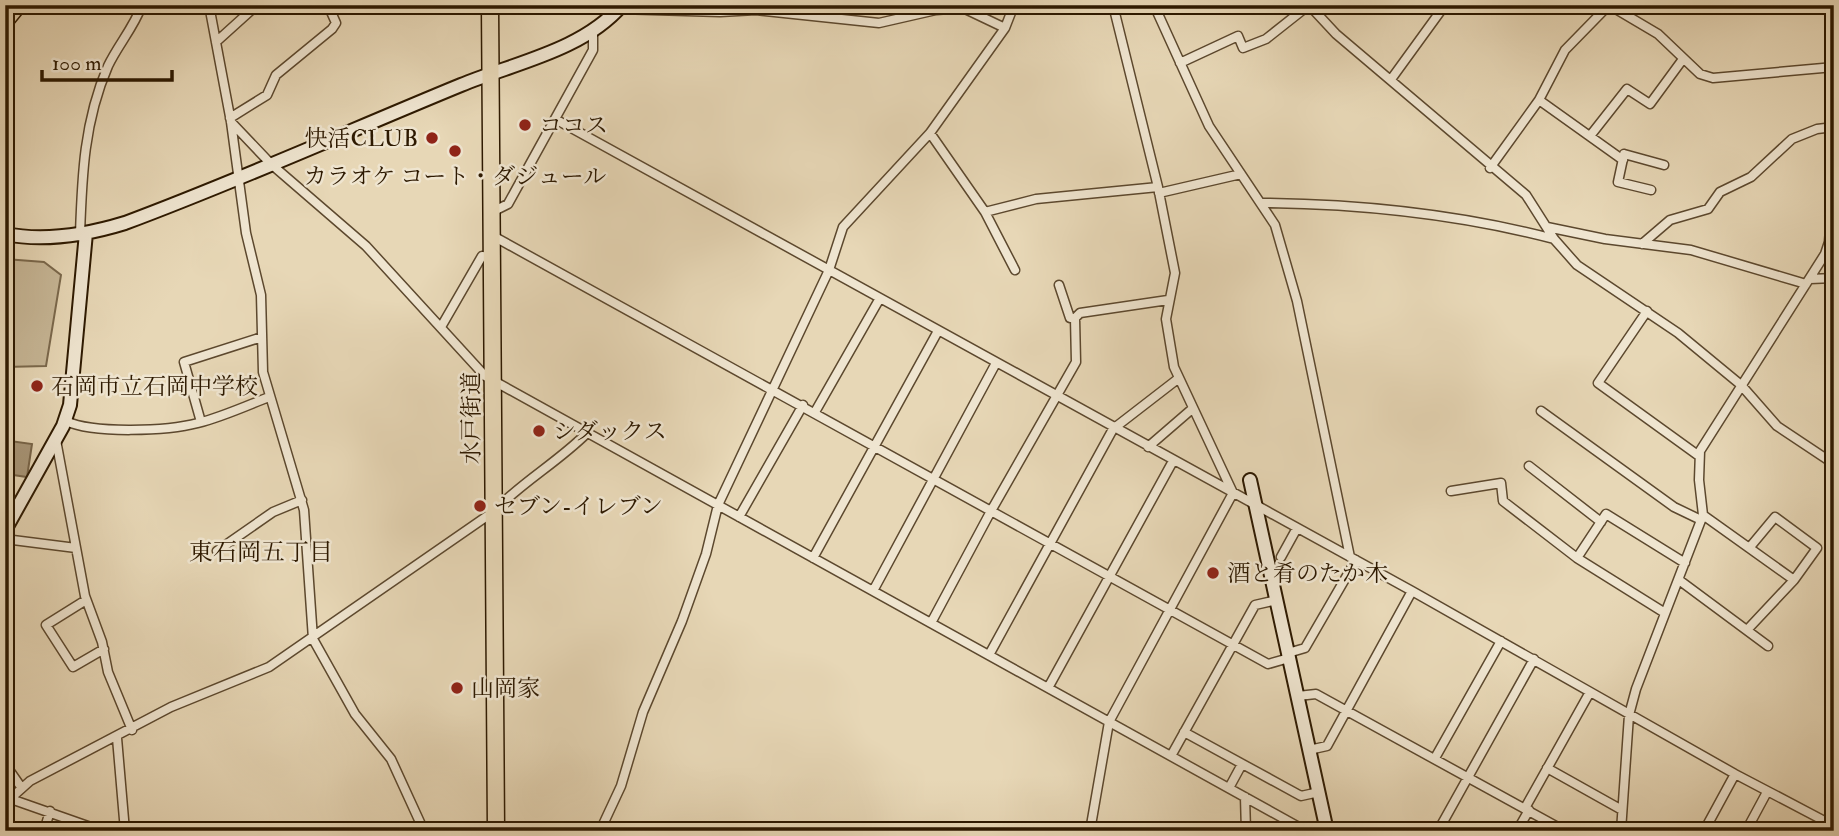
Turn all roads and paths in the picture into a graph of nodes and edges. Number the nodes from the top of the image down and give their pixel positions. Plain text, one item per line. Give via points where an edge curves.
1 (18, 5) edge
2 (142, 5) edge
3 (209, 5) edge
4 (257, 5) edge
5 (328, 5) edge
6 (490, 5) edge
7 (1014, 5) edge
8 (1113, 5) edge
9 (1154, 5) edge
10 (1309, 5) edge
11 (1445, 5) edge
12 (1832, 5) edge
13 (620, 7) edge
14 (5, 21) edge
15 (1834, 27) edge
16 (1005, 28) junction
17 (593, 29) junction
18 (216, 42) junction
19 (1683, 59) junction
20 (1180, 63) junction
21 (1834, 67) edge
22 (490, 73) junction
23 (1392, 78) junction
24 (1539, 100) junction
25 (555, 119) junction
26 (230, 120) junction
27 (1834, 127) edge
28 (930, 133) junction
29 (1590, 136) junction
30 (1623, 160) junction
31 (271, 164) junction
32 (1664, 165) dead end
33 (1490, 168) junction
34 (1241, 174) junction
35 (239, 177) junction
36 (1834, 179) edge
37 (1158, 190) junction
38 (1651, 190) dead end
39 (1263, 203) junction
40 (492, 212) junction
41 (985, 212) junction
42 (1547, 227) junction
43 (5, 234) edge
44 (83, 234) junction
45 (493, 236) junction
46 (1553, 239) junction
47 (1642, 244) junction
48 (493, 257) junction
49 (829, 270) junction
50 (1015, 270) dead end
51 (1834, 278) edge
52 (1808, 282) junction
53 (1059, 285) dead end
54 (880, 298) junction
55 (1168, 300) junction
56 (1647, 311) junction
57 (1075, 318) junction
58 (442, 327) junction
59 (939, 331) junction
60 (262, 337) junction
61 (996, 363) junction
62 (1179, 378) junction
63 (494, 381) junction
64 (1741, 385) junction
65 (773, 388) junction
66 (269, 397) junction
67 (1057, 398) junction
68 (803, 405) junction
69 (1192, 409) junction
70 (1541, 411) dead end
71 (815, 412) junction
72 (66, 421) junction
73 (201, 422) junction
74 (1113, 429) junction
75 (587, 433) junction
76 (56, 440) junction
77 (873, 446) junction
78 (1148, 447) junction
79 (1699, 456) junction
80 (1173, 461) junction
81 (1834, 464) edge
82 (1529, 466) dead end
83 (933, 479) junction
84 (1250, 480) dead end
85 (1451, 491) dead end
86 (1233, 493) junction
87 (302, 500) junction
88 (718, 505) junction
89 (1256, 505) junction
90 (991, 511) junction
91 (493, 512) junction
92 (739, 517) junction
93 (1702, 518) junction
94 (1601, 522) junction
95 (1297, 527) junction
96 (5, 530) edge
97 (5, 539) edge
98 (1051, 544) junction
99 (1750, 547) junction
100 (76, 548) junction
101 (217, 551) dead end
102 (1281, 557) dead end
103 (813, 558) junction
104 (1577, 558) junction
105 (1353, 559) junction
106 (1685, 563) junction
107 (1110, 577) junction
108 (1679, 580) junction
109 (1794, 580) junction
110 (873, 591) junction
111 (1412, 591) junction
112 (86, 600) junction
113 (1277, 600) junction
114 (1171, 610) junction
115 (1665, 613) junction
116 (931, 623) junction
117 (1747, 629) junction
118 (313, 639) junction
119 (1501, 641) junction
120 (1233, 645) junction
121 (1768, 646) dead end
122 (104, 649) junction
123 (989, 656) junction
124 (1289, 656) junction
125 (1534, 659) junction
126 (1048, 688) junction
127 (1590, 692) junction
128 (1298, 696) junction
129 (1347, 710) junction
130 (1629, 715) junction
131 (1109, 722) junction
132 (132, 730) junction
133 (1184, 732) junction
134 (117, 738) junction
135 (1309, 750) junction
136 (1171, 756) junction
137 (1435, 758) junction
138 (5, 764) edge
139 (1242, 764) junction
140 (1547, 768) junction
141 (1735, 774) junction
142 (1468, 776) junction
143 (21, 787) junction
144 (1229, 788) junction
145 (1318, 792) junction
146 (1767, 792) junction
147 (1245, 797) junction
148 (8, 798) edge
149 (1527, 809) junction
150 (1622, 810) junction
151 (50, 811) junction
152 (1831, 821) edge
153 (44, 831) edge
154 (102, 831) edge
155 (125, 831) edge
156 (424, 831) edge
157 (496, 831) edge
158 (600, 831) edge
159 (1090, 831) edge
160 (1246, 831) edge
161 (1306, 831) edge
162 (1327, 831) edge
163 (1438, 831) edge
164 (1517, 831) edge
165 (1565, 831) edge
166 (1621, 831) edge
167 (1704, 831) edge
168 (1745, 831) edge
169 (1821, 831) edge

1 - 14 highway
2 - 44 street via 109,64 91,116 83,154
3 - 18 street
4 - 18 street
5 - 26 street via 336,23 332,29 276,75 267,95
6 - 22 highway, 水戸街道
7 - 16 street
8 - 37 street
9 - 20 street
10 - 20 street via 1266,39 1243,48 1238,36
10 - 23 street via 1336,34
11 - 23 street
12 - 15 street
13 - 16 street via 720,12 756,9 879,23 963,8
13 - 17 street
16 - 28 street
17 - 22 street via 559,48
17 - 25 street via 593,50
18 - 26 street
19 - 21 street via 1700,74 1713,78
19 - 24 street via 1658,34 1609,5 1565,50
19 - 29 street via 1650,104 1627,89
20 - 34 street via 1209,126
22 - 31 street
22 - 40 highway, 水戸街道
23 - 33 street
24 - 29 street
24 - 33 street
25 - 40 street via 508,204
25 - 49 street
26 - 31 street
26 - 35 street
27 - 47 street via 1792,139 1751,177 1720,192 1708,209 1670,220
28 - 41 street
28 - 49 street via 843,227
29 - 30 street
30 - 32 street via 1624,154
30 - 38 street via 1618,182
31 - 35 street
31 - 58 street via 366,246 401,289
33 - 42 street via 1526,195
34 - 37 street
34 - 39 street
35 - 44 street via 125,223
35 - 60 street via 261,295
36 - 52 street via 1829,242
37 - 41 street via 1036,199
37 - 55 street via 1175,273
39 - 46 street via 1396,210 1504,226
39 - 105 street via 1275,225 1297,301
40 - 45 highway, 水戸街道
41 - 50 street
42 - 46 street
42 - 47 street
43 - 44 street via 49,238
44 - 72 street via 77,357
45 - 48 highway, 水戸街道
45 - 65 street
46 - 56 street via 1577,265
47 - 52 street via 1691,250
48 - 58 street via 482,256
48 - 63 highway, 水戸街道
49 - 54 street
49 - 65 street
51 - 52 street
52 - 64 street
53 - 57 street via 1070,318
54 - 59 street
54 - 71 street
55 - 57 street via 1080,313
55 - 62 street via 1166,318
56 - 64 street
56 - 79 street via 1598,383
57 - 67 street via 1076,362
58 - 63 street via 474,367
59 - 61 street
59 - 77 street
60 - 66 street
60 - 73 street via 184,362
61 - 67 street
61 - 83 street
62 - 69 street
62 - 74 street
63 - 75 street
63 - 91 highway, 水戸街道
64 - 79 street
64 - 81 street via 1777,426
65 - 68 street
65 - 88 street
66 - 73 street
66 - 87 street
67 - 74 street
67 - 90 street
68 - 71 street
68 - 92 street
69 - 78 street
69 - 86 street
70 - 93 street via 1674,508
71 - 77 street
72 - 73 street via 88,429 121,430
72 - 76 street
74 - 78 street
74 - 98 street
75 - 88 street
75 - 91 street
76 - 96 street
76 - 100 street
77 - 83 street
77 - 103 street
78 - 80 street
79 - 93 street
80 - 86 street
80 - 107 street
82 - 94 street
83 - 90 street
83 - 110 street
84 - 89 street
85 - 104 street via 1501,483 1503,501
86 - 89 street
86 - 114 street
87 - 101 street via 272,512
87 - 118 street
88 - 92 street
88 - 158 street via 706,554 643,712 621,786
89 - 95 street
89 - 113 street
90 - 98 street
90 - 116 street
91 - 118 street
91 - 157 highway, 水戸街道
92 - 103 street
93 - 99 street
93 - 106 street
94 - 104 street
94 - 106 street via 1606,514
95 - 102 street
95 - 105 street
97 - 100 street
98 - 107 street
98 - 123 street
99 - 109 street
99 - 109 street via 1775,517 1817,548
100 - 112 street
103 - 110 street
104 - 115 street
105 - 111 street
105 - 124 street via 1304,648
106 - 108 street
107 - 114 street
107 - 126 street
108 - 115 street
108 - 117 street
109 - 117 street
110 - 116 street
111 - 119 street
111 - 129 street
112 - 122 street
112 - 122 street via 46,625 73,667
113 - 120 street via 1255,605
113 - 124 street
114 - 120 street
114 - 131 street
115 - 130 street
116 - 123 street
117 - 121 street
118 - 132 street via 270,667 172,707
118 - 156 street via 355,714 391,759
119 - 125 street
119 - 137 street
120 - 124 street via 1268,664
120 - 133 street
122 - 132 street via 108,672
123 - 126 street
124 - 128 street
125 - 127 street
125 - 142 street
126 - 131 street
127 - 130 street
127 - 140 street
128 - 129 street via 1316,694
128 - 135 street
129 - 135 street via 1327,746
129 - 137 street
130 - 141 street
130 - 150 street
131 - 136 street
131 - 159 street
132 - 134 street
133 - 136 street
133 - 139 street
134 - 143 street
134 - 155 street
135 - 145 street
136 - 144 street
137 - 142 street
138 - 143 street
139 - 144 street
139 - 145 street via 1301,796
140 - 149 street
140 - 150 street
141 - 146 street
141 - 167 street
142 - 149 street
142 - 163 street
143 - 148 street
144 - 147 street
145 - 162 street
146 - 152 street
146 - 168 street
147 - 160 street
147 - 161 street
148 - 151 street
149 - 164 street
149 - 165 street
150 - 166 street
151 - 153 street
151 - 154 street
152 - 169 street

